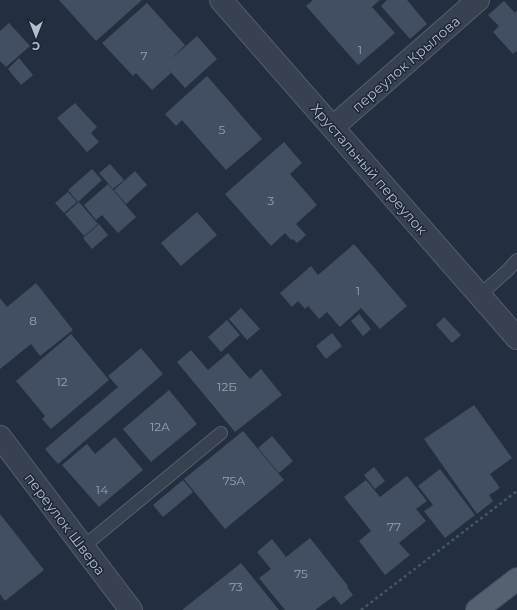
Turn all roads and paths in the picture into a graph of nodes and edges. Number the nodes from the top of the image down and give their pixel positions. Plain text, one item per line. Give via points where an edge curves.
1 (221, 0) edge
2 (478, 0) edge
3 (333, 127) junction
4 (517, 260) edge
5 (480, 296) junction
6 (517, 338) edge
7 (220, 433) dead end
8 (0, 437) edge
9 (517, 491) edge
10 (83, 547) junction
11 (517, 579) edge
12 (130, 610) edge
13 (361, 610) edge
14 (477, 610) edge

1 - 3 street, Хрустальный переулок
2 - 3 street, переулок Крылова
3 - 5 street, Хрустальный переулок
4 - 5 lane
5 - 6 street, Хрустальный переулок
7 - 10 lane
8 - 10 street, переулок Швера
9 - 13 path
10 - 12 street, переулок Швера
11 - 14 main road

